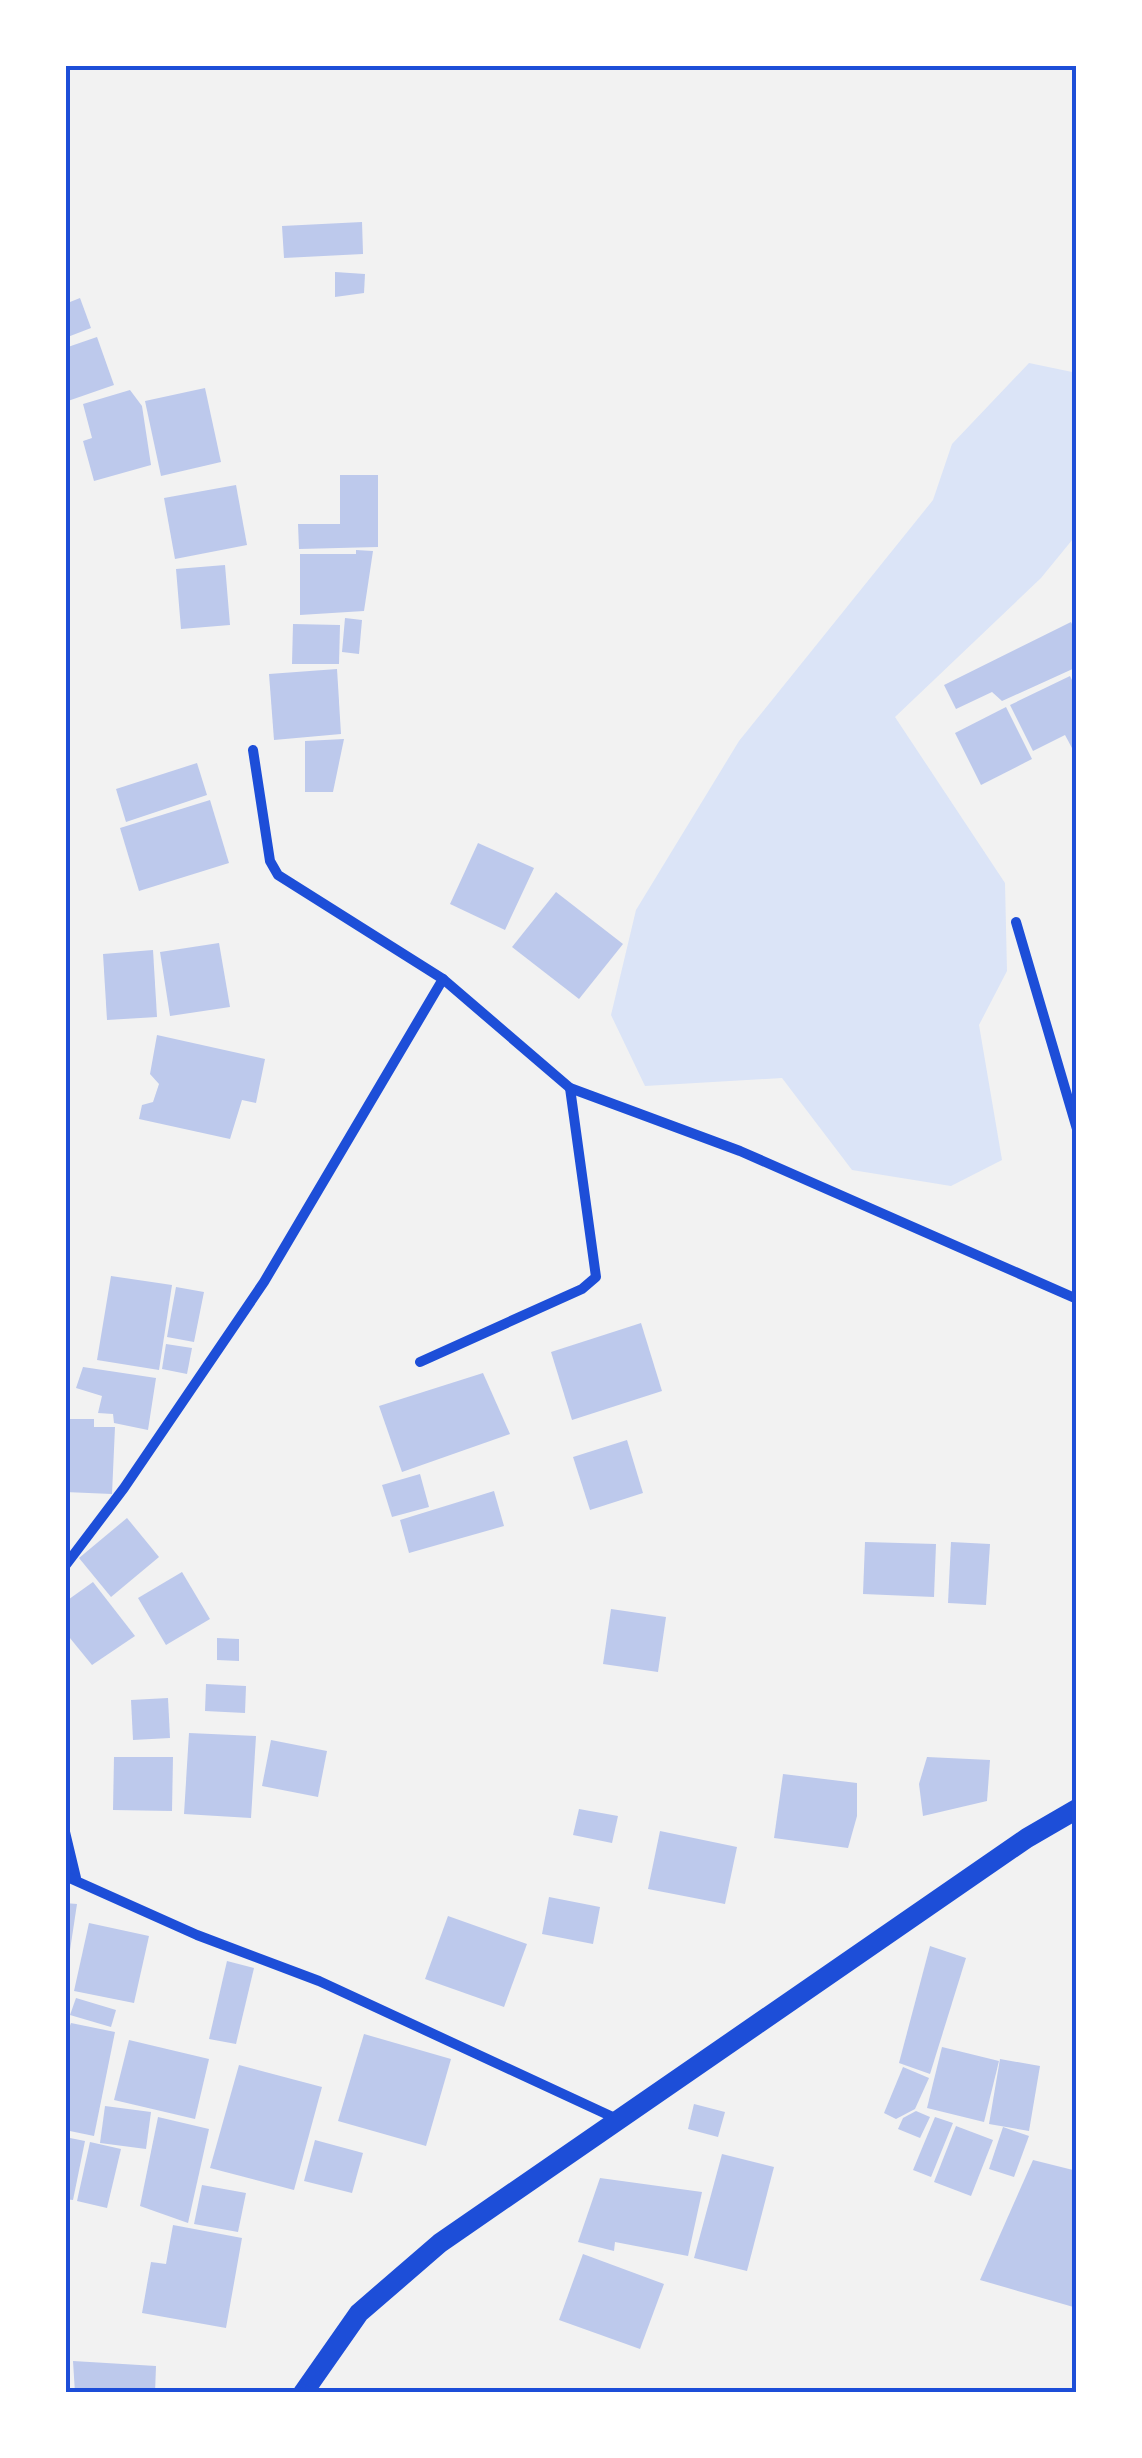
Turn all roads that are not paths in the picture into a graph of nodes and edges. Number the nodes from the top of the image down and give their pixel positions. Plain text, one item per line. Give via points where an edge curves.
1 (254, 750) dead end
2 (1016, 922) dead end
3 (443, 979) junction
4 (570, 1088) junction
5 (1077, 1130) edge
6 (1077, 1299) edge
7 (420, 1362) dead end
8 (65, 1566) edge
9 (1077, 1809) edge
10 (65, 1832) edge
11 (71, 1877) edge
12 (619, 2120) junction
13 (303, 2393) edge

1 - 3 street via 270,860 278,875
2 - 5 street
3 - 4 street
3 - 8 street via 264,1282
4 - 6 street via 740,1152
4 - 7 street via 596,1277
9 - 12 main road
10 - 11 street
11 - 12 street
12 - 13 main road via 483,2212 372,2302

